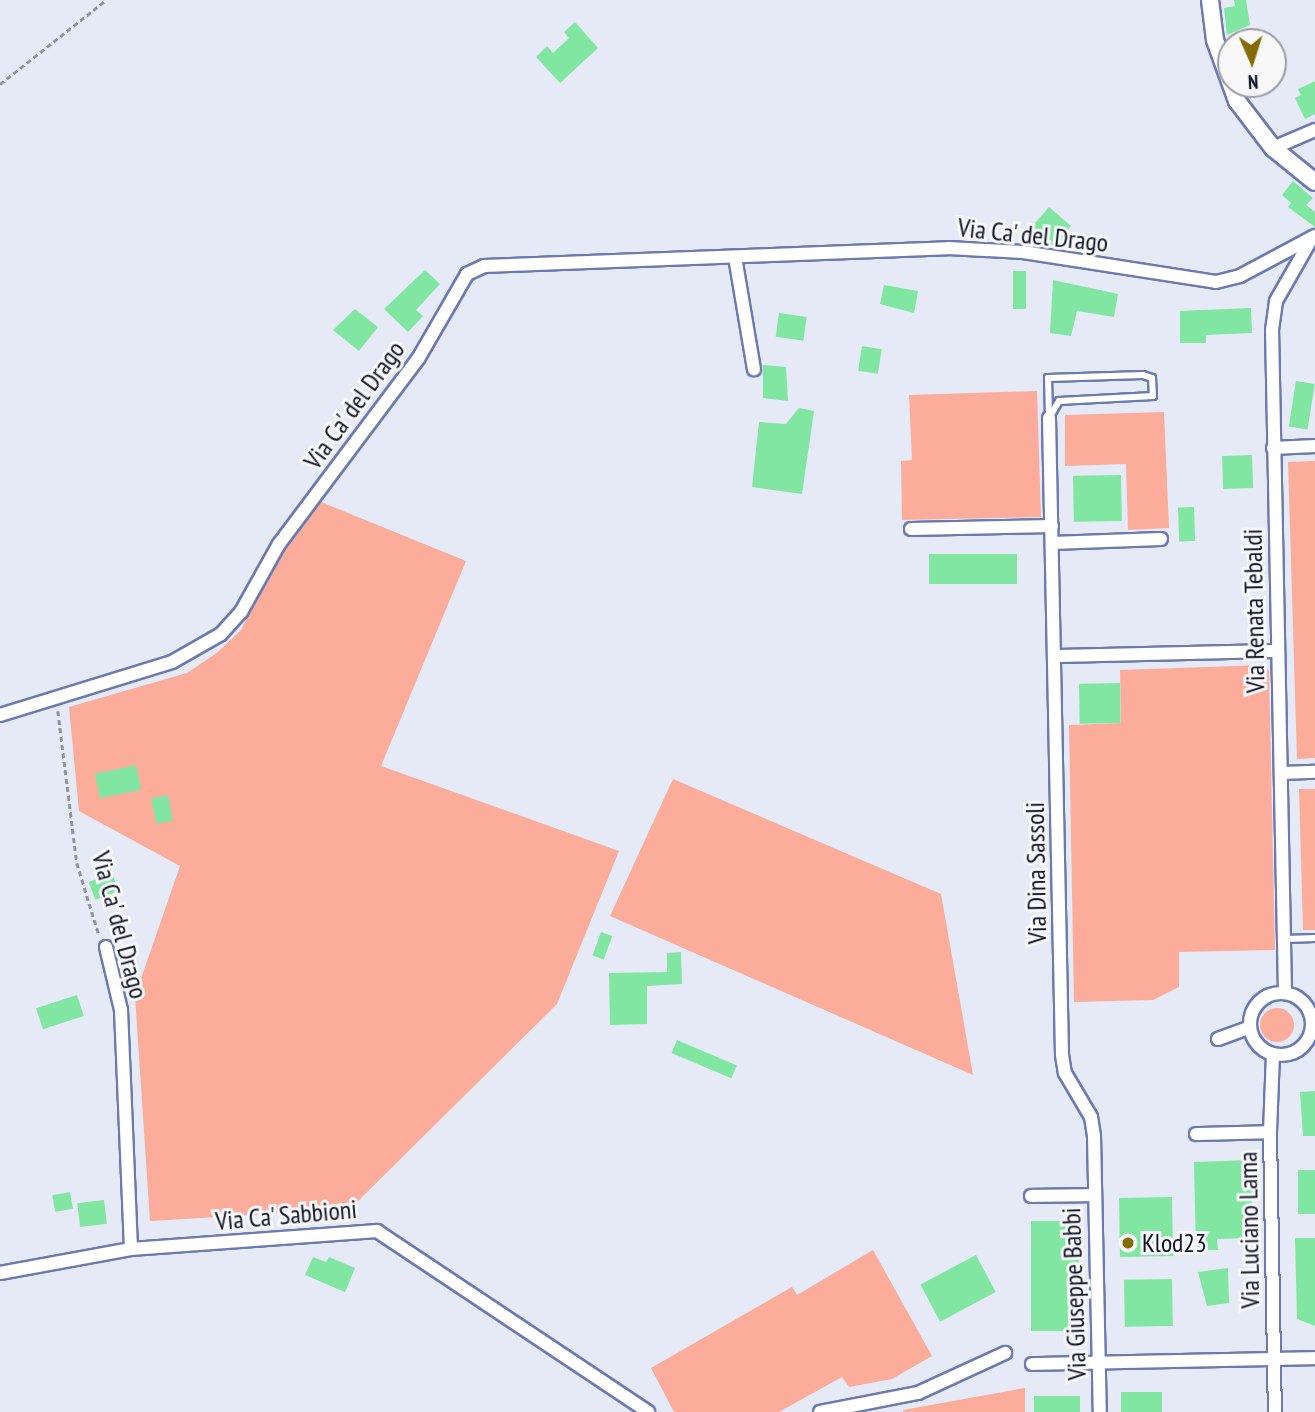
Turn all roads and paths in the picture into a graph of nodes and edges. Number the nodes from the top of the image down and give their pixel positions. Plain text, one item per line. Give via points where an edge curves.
1 (106, 0) edge
2 (1210, 0) edge
3 (0, 84) edge
4 (1315, 130) edge
5 (1273, 148) junction
6 (1315, 182) edge
7 (1314, 237) edge
8 (734, 257) junction
9 (754, 369) dead end
10 (1049, 418) junction
11 (1315, 446) edge
12 (1273, 447) junction
13 (1052, 526) junction
14 (911, 529) dead end
15 (1161, 539) dead end
16 (1052, 543) junction
17 (1278, 651) junction
18 (1054, 656) junction
19 (57, 698) junction
20 (0, 715) edge
21 (1315, 772) edge
22 (1282, 773) junction
23 (1315, 938) edge
24 (1286, 939) junction
25 (106, 947) joint
26 (1285, 993) junction
27 (1313, 1019) edge
28 (1249, 1028) junction
29 (1218, 1039) dead end
30 (1273, 1054) junction
31 (1269, 1132) junction
32 (1196, 1134) dead end
33 (1096, 1195) junction
34 (1031, 1196) dead end
35 (131, 1250) junction
36 (0, 1273) edge
37 (1005, 1353) dead end
38 (1315, 1358) edge
39 (1274, 1359) junction
40 (1099, 1363) junction
41 (1032, 1364) dead end
42 (649, 1412) edge
43 (820, 1412) edge
44 (1100, 1412) edge
45 (1275, 1412) edge

1 - 3 path
2 - 5 street via 1229,83
4 - 5 street
5 - 6 street
7 - 8 street, Via Ca' del Drago via 1240,276 1216,282 1010,251 948,248
7 - 12 street, Via Renata Tebaldi via 1276,301
8 - 9 street
8 - 19 street, Via Ca' del Drago via 484,266 467,274 418,359 279,544 241,612 221,634 172,662
10 - 10 lane, Via Dina Sassoli via 1059,401 1144,398 1153,396 1155,385 1143,375 1048,378
10 - 13 street, Via Dina Sassoli
11 - 12 street
12 - 17 street, Via Renata Tebaldi
13 - 14 street
13 - 16 street, Via Dina Sassoli
15 - 16 street
16 - 18 street, Via Dina Sassoli
17 - 18 street
17 - 22 street, Via Renata Tebaldi
18 - 33 street, Via Dina Sassoli via 1062,1055 1065,1073 1091,1117
19 - 20 street, Via Ca' del Drago
19 - 25 path, Via Ca' del Drago via 77,863
21 - 22 street
22 - 24 street, Via Renata Tebaldi
23 - 24 lane
24 - 26 street, Via Renata Tebaldi
25 - 35 street, Via Ca' del Drago via 121,1010
26 - 27 street via 1298,998
26 - 28 street via 1255,1006
27 - 30 street via 1306,1043 1297,1051
28 - 29 street
28 - 30 street via 1257,1045
30 - 31 street
31 - 32 street, Via Luciano Lama
31 - 39 street, Via Luciano Lama
33 - 34 street, Via Giuseppe Babbi
33 - 40 street, Via Giuseppe Babbi
35 - 36 street, Via Ca' Sabbioni
35 - 42 street, Via Ca' Sabbioni via 377,1231
37 - 43 street via 918,1393
38 - 39 street
39 - 40 street
39 - 45 street, Via Luciano Lama
40 - 41 street
40 - 44 street, Via Giuseppe Babbi

